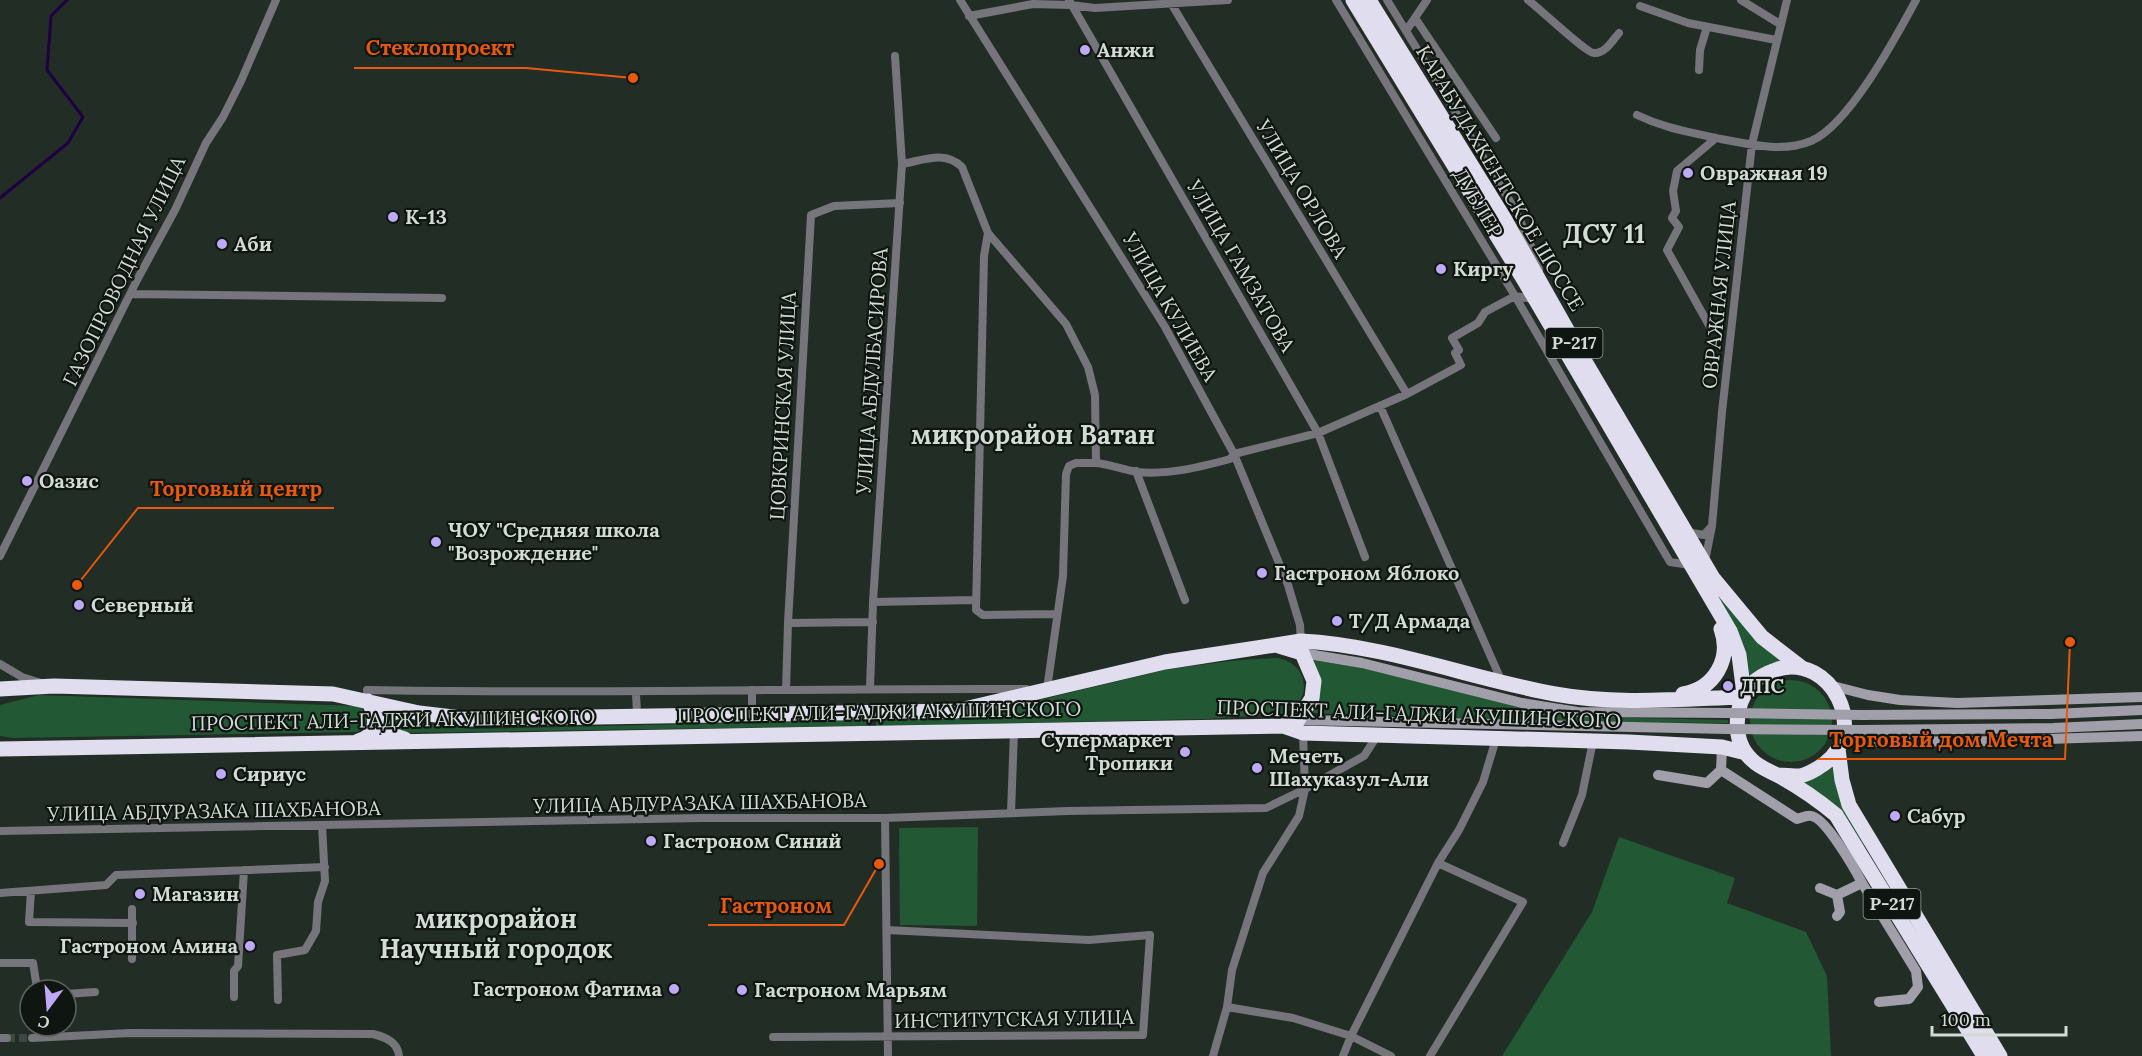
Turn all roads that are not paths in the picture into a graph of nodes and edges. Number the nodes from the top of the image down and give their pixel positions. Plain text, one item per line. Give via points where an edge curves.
1 (276, 0) edge
2 (960, 0) edge
3 (1228, 0) edge
4 (1336, 0) edge
5 (1353, 0) edge
6 (1369, 0) edge
7 (1387, 0) edge
8 (1427, 0) edge
9 (1528, 0) edge
10 (1741, 0) edge
11 (1787, 0) edge
12 (1916, 0) edge
13 (1170, 2) edge
14 (1070, 3) edge
15 (1640, 6) dead end
16 (969, 16) junction
17 (1415, 18) junction
18 (1780, 24) junction
19 (1707, 27) junction
20 (1406, 31) junction
21 (1619, 33) dead end
22 (1776, 40) junction
23 (895, 56) dead end
24 (1699, 70) dead end
25 (1637, 115) dead end
26 (1496, 138) dead end
27 (1716, 138) junction
28 (1748, 144) junction
29 (902, 164) junction
30 (900, 203) junction
31 (988, 233) junction
32 (1538, 293) junction
33 (132, 294) junction
34 (1515, 296) junction
35 (441, 298) dead end
36 (1710, 327) dead end
37 (1407, 394) junction
38 (1380, 406) junction
39 (1318, 433) junction
40 (1234, 454) junction
41 (1096, 463) junction
42 (1136, 471) junction
43 (1712, 526) junction
44 (1686, 532) junction
45 (0, 556) edge
46 (1365, 557) dead end
47 (1697, 564) junction
48 (1710, 598) junction
49 (975, 600) junction
50 (1185, 600) dead end
51 (873, 602) junction
52 (1057, 614) junction
53 (873, 622) junction
54 (788, 623) junction
55 (1302, 647) junction
56 (0, 664) edge
57 (1802, 668) junction
58 (1503, 683) junction
59 (1829, 685) junction
60 (54, 686) junction
61 (870, 688) junction
62 (0, 689) edge
63 (1048, 689) junction
64 (752, 690) junction
65 (786, 690) junction
66 (636, 692) junction
67 (1743, 696) junction
68 (2142, 697) edge
69 (1647, 700) junction
70 (368, 701) junction
71 (2142, 710) edge
72 (419, 712) junction
73 (876, 712) junction
74 (752, 714) junction
75 (637, 715) junction
76 (2142, 724) edge
77 (1301, 727) junction
78 (1014, 731) junction
79 (877, 734) junction
80 (1377, 736) junction
81 (2142, 736) edge
82 (1496, 739) junction
83 (414, 741) junction
84 (1593, 741) junction
85 (355, 742) junction
86 (1840, 745) junction
87 (1722, 747) junction
88 (5, 748) edge
89 (1746, 753) junction
90 (1721, 770) junction
91 (1658, 775) dead end
92 (1777, 775) junction
93 (1305, 789) junction
94 (1011, 813) junction
95 (885, 818) junction
96 (322, 825) junction
97 (0, 831) edge
98 (1563, 843) dead end
99 (1438, 863) junction
100 (325, 867) junction
101 (244, 870) junction
102 (1863, 883) junction
103 (1820, 888) dead end
104 (31, 891) junction
105 (0, 893) edge
106 (1837, 896) junction
107 (132, 909) dead end
108 (1837, 916) dead end
109 (133, 923) junction
110 (887, 930) junction
111 (132, 959) dead end
112 (0, 963) edge
113 (35, 978) edge
114 (95, 992) dead end
115 (78, 993) edge
116 (234, 997) dead end
117 (278, 1000) dead end
118 (1879, 1002) dead end
119 (1227, 1007) junction
120 (78, 1036) edge
121 (1351, 1036) junction
122 (773, 1037) dead end
123 (888, 1037) junction
124 (399, 1056) edge
125 (888, 1056) edge
126 (1213, 1056) edge
127 (1344, 1056) edge
128 (1390, 1056) edge
129 (1430, 1056) edge
130 (1984, 1056) edge
131 (2000, 1056) edge

1 - 33 street, ГАЗОПРОВОДНАЯ УЛИЦА via 241,81
2 - 16 street, УЛИЦА КУЛИЕВА
3 - 13 street
4 - 34 street, ДУБЛЕР
5 - 32 highway, КАРАБУДАХКЕНТСКОЕ ШОССЕ
6 - 32 highway, КАРАБУДАХКЕНТСКОЕ ШОССЕ / Р-217 via 1504,218
7 - 20 street
8 - 17 street
9 - 21 street via 1585,50 1603,52
10 - 18 street
11 - 18 street, ОВРАЖНАЯ УЛИЦА
12 - 28 street via 1866,83 1835,124 1811,141 1796,146
13 - 14 street via 1095,8
13 - 37 street, УЛИЦА ОРЛОВА
14 - 16 street via 1033,4
14 - 39 street, УЛИЦА ГАМЗАТОВА
15 - 19 street
16 - 40 street, УЛИЦА КУЛИЕВА via 1165,327
17 - 20 street
17 - 26 street
18 - 22 street, ОВРАЖНАЯ УЛИЦА
19 - 22 street
19 - 24 street
20 - 32 street via 1516,211 1537,260
22 - 28 street, ОВРАЖНАЯ УЛИЦА
23 - 29 street, УЛИЦА АБДУЛБАСИРОВА
25 - 27 street via 1659,126
27 - 28 street
27 - 36 street via 1677,171 1673,191 1676,211 1672,218 1679,227 1667,250
28 - 43 street, ОВРАЖНАЯ УЛИЦА
29 - 30 street, УЛИЦА АБДУЛБАСИРОВА
29 - 31 street via 944,157 955,160 962,167
30 - 51 street, УЛИЦА АБДУЛБАСИРОВА
30 - 54 street, ЦОВКРИНСКАЯ УЛИЦА via 834,206 811,215
31 - 41 street via 1066,324 1088,368 1095,395
31 - 49 street via 984,256
32 - 34 street
32 - 44 highway, КАРАБУДАХКЕНТСКОЕ ШОССЕ / Р-217
32 - 47 highway, КАРАБУДАХКЕНТСКОЕ ШОССЕ
33 - 35 street
33 - 45 street, ГАЗОПРОВОДНАЯ УЛИЦА
34 - 37 street via 1485,312 1478,323 1452,338 1461,365
34 - 47 street, ДУБЛЕР via 1670,562
37 - 38 street
38 - 39 street
38 - 58 street
39 - 40 street
39 - 46 street, УЛИЦА ГАМЗАТОВА
40 - 42 street via 1230,459 1189,470
40 - 55 street, УЛИЦА КУЛИЕВА via 1288,585
41 - 42 street
41 - 52 street via 1076,463 1069,466 1066,474 1063,576
42 - 50 street
43 - 44 street via 1704,535
43 - 47 street, ОВРАЖНАЯ УЛИЦА
44 - 47 highway, КАРАБУДАХКЕНТСКОЕ ШОССЕ / Р-217
47 - 48 highway, КАРАБУДАХКЕНТСКОЕ ШОССЕ
47 - 57 highway, КАРАБУДАХКЕНТСКОЕ ШОССЕ / Р-217 via 1762,637
48 - 67 highway, КАРАБУДАХКЕНТСКОЕ ШОССЕ via 1739,655
48 - 69 highway via 1725,648 1716,674 1706,686 1691,693
49 - 51 street
49 - 52 street via 976,610 983,615
51 - 53 street, УЛИЦА АБДУЛБАСИРОВА
52 - 63 street
53 - 54 street
53 - 61 street, УЛИЦА АБДУЛБАСИРОВА
54 - 65 street, ЦОВКРИНСКАЯ УЛИЦА
55 - 58 highway, ПРОСПЕКТ АЛИ-ГАДЖИ АКУШИНСКОГО via 1320,642 1376,652
55 - 63 highway, ПРОСПЕКТ АЛИ-ГАДЖИ АКУШИНСКОГО via 1276,646 1165,662
55 - 71 main road, bridge via 1522,703 1578,712 1861,715
55 - 77 highway via 1314,681
56 - 60 street via 22,677
57 - 59 highway, Р-217
57 - 67 highway via 1770,671 1753,682
58 - 69 highway, ПРОСПЕКТ АЛИ-ГАДЖИ АКУШИНСКОГО via 1589,699
59 - 68 main road via 1900,700 1957,703
59 - 86 highway, Р-217 via 1844,710 1846,726
60 - 62 highway, ПРОСПЕКТ АЛИ-ГАДЖИ АКУШИНСКОГО
60 - 70 highway, ПРОСПЕКТ АЛИ-ГАДЖИ АКУШИНСКОГО via 329,694
61 - 63 street
61 - 65 street
63 - 73 highway, ПРОСПЕКТ АЛИ-ГАДЖИ АКУШИНСКОГО via 956,711
64 - 65 street
64 - 66 street
64 - 74 street
66 - 70 street via 367,690
66 - 75 street
67 - 69 highway, ПРОСПЕКТ АЛИ-ГАДЖИ АКУШИНСКОГО
67 - 89 highway via 1737,732
70 - 72 highway, ПРОСПЕКТ АЛИ-ГАДЖИ АКУШИНСКОГО
70 - 85 highway via 375,715 374,727 365,739
72 - 75 highway, ПРОСПЕКТ АЛИ-ГАДЖИ АКУШИНСКОГО via 470,719
72 - 83 highway via 395,712 386,719 390,734
73 - 74 highway, ПРОСПЕКТ АЛИ-ГАДЖИ АКУШИНСКОГО
73 - 79 highway via 871,722
74 - 75 highway, ПРОСПЕКТ АЛИ-ГАДЖИ АКУШИНСКОГО
76 - 77 main road, bridge via 1860,730
77 - 78 highway, ПРОСПЕКТ АЛИ-ГАДЖИ АКУШИНСКОГО
77 - 80 highway, ПРОСПЕКТ АЛИ-ГАДЖИ АКУШИНСКОГО
77 - 93 street
78 - 79 highway, ПРОСПЕКТ АЛИ-ГАДЖИ АКУШИНСКОГО
78 - 94 street
79 - 83 highway, ПРОСПЕКТ АЛИ-ГАДЖИ АКУШИНСКОГО
80 - 82 highway, ПРОСПЕКТ АЛИ-ГАДЖИ АКУШИНСКОГО
80 - 93 street, УЛИЦА АБДУРАЗАКА ШАХБАНОВА via 1364,756
81 - 86 main road
82 - 84 highway, ПРОСПЕКТ АЛИ-ГАДЖИ АКУШИНСКОГО
82 - 99 street via 1483,782
83 - 85 highway, ПРОСПЕКТ АЛИ-ГАДЖИ АКУШИНСКОГО
84 - 87 highway, ПРОСПЕКТ АЛИ-ГАДЖИ АКУШИНСКОГО
84 - 98 street via 1582,795
85 - 88 highway, ПРОСПЕКТ АЛИ-ГАДЖИ АКУШИНСКОГО
86 - 92 highway via 1831,759 1816,770 1800,776
86 - 131 highway, Р-217 via 1842,780 1849,805
87 - 89 highway, ПРОСПЕКТ АЛИ-ГАДЖИ АКУШИНСКОГО
87 - 90 main road
89 - 92 highway, Р-217 via 1766,771
90 - 91 main road via 1707,783
90 - 102 main road via 1797,819 1810,815 1820,819
92 - 130 highway, Р-217 via 1836,815
93 - 94 street, УЛИЦА АБДУРАЗАКА ШАХБАНОВА via 1266,808
93 - 119 street via 1299,816 1263,873 1232,970
94 - 95 street, УЛИЦА АБДУРАЗАКА ШАХБАНОВА
95 - 96 street, УЛИЦА АБДУРАЗАКА ШАХБАНОВА
95 - 110 street
96 - 97 street, УЛИЦА АБДУРАЗАКА ШАХБАНОВА
96 - 100 street
99 - 121 street
99 - 129 street via 1523,902
100 - 101 street
100 - 117 street via 315,931 305,950 277,955
101 - 104 street via 116,875 106,885
101 - 116 street
102 - 106 main road
102 - 118 main road via 1916,972 1918,987 1909,999
103 - 106 main road
104 - 105 street
104 - 109 street via 29,922
106 - 108 main road
107 - 109 street
109 - 111 street
110 - 123 street
110 - 123 street, ИНСТИТУТСКАЯ УЛИЦА via 1089,940 1150,935 1143,1035
112 - 113 street via 33,963
114 - 115 street
119 - 121 street via 1293,1018
119 - 126 street
120 - 124 street via 373,1034 393,1043
121 - 127 street
121 - 128 street
122 - 123 street, ИНСТИТУТСКАЯ УЛИЦА
123 - 125 street

